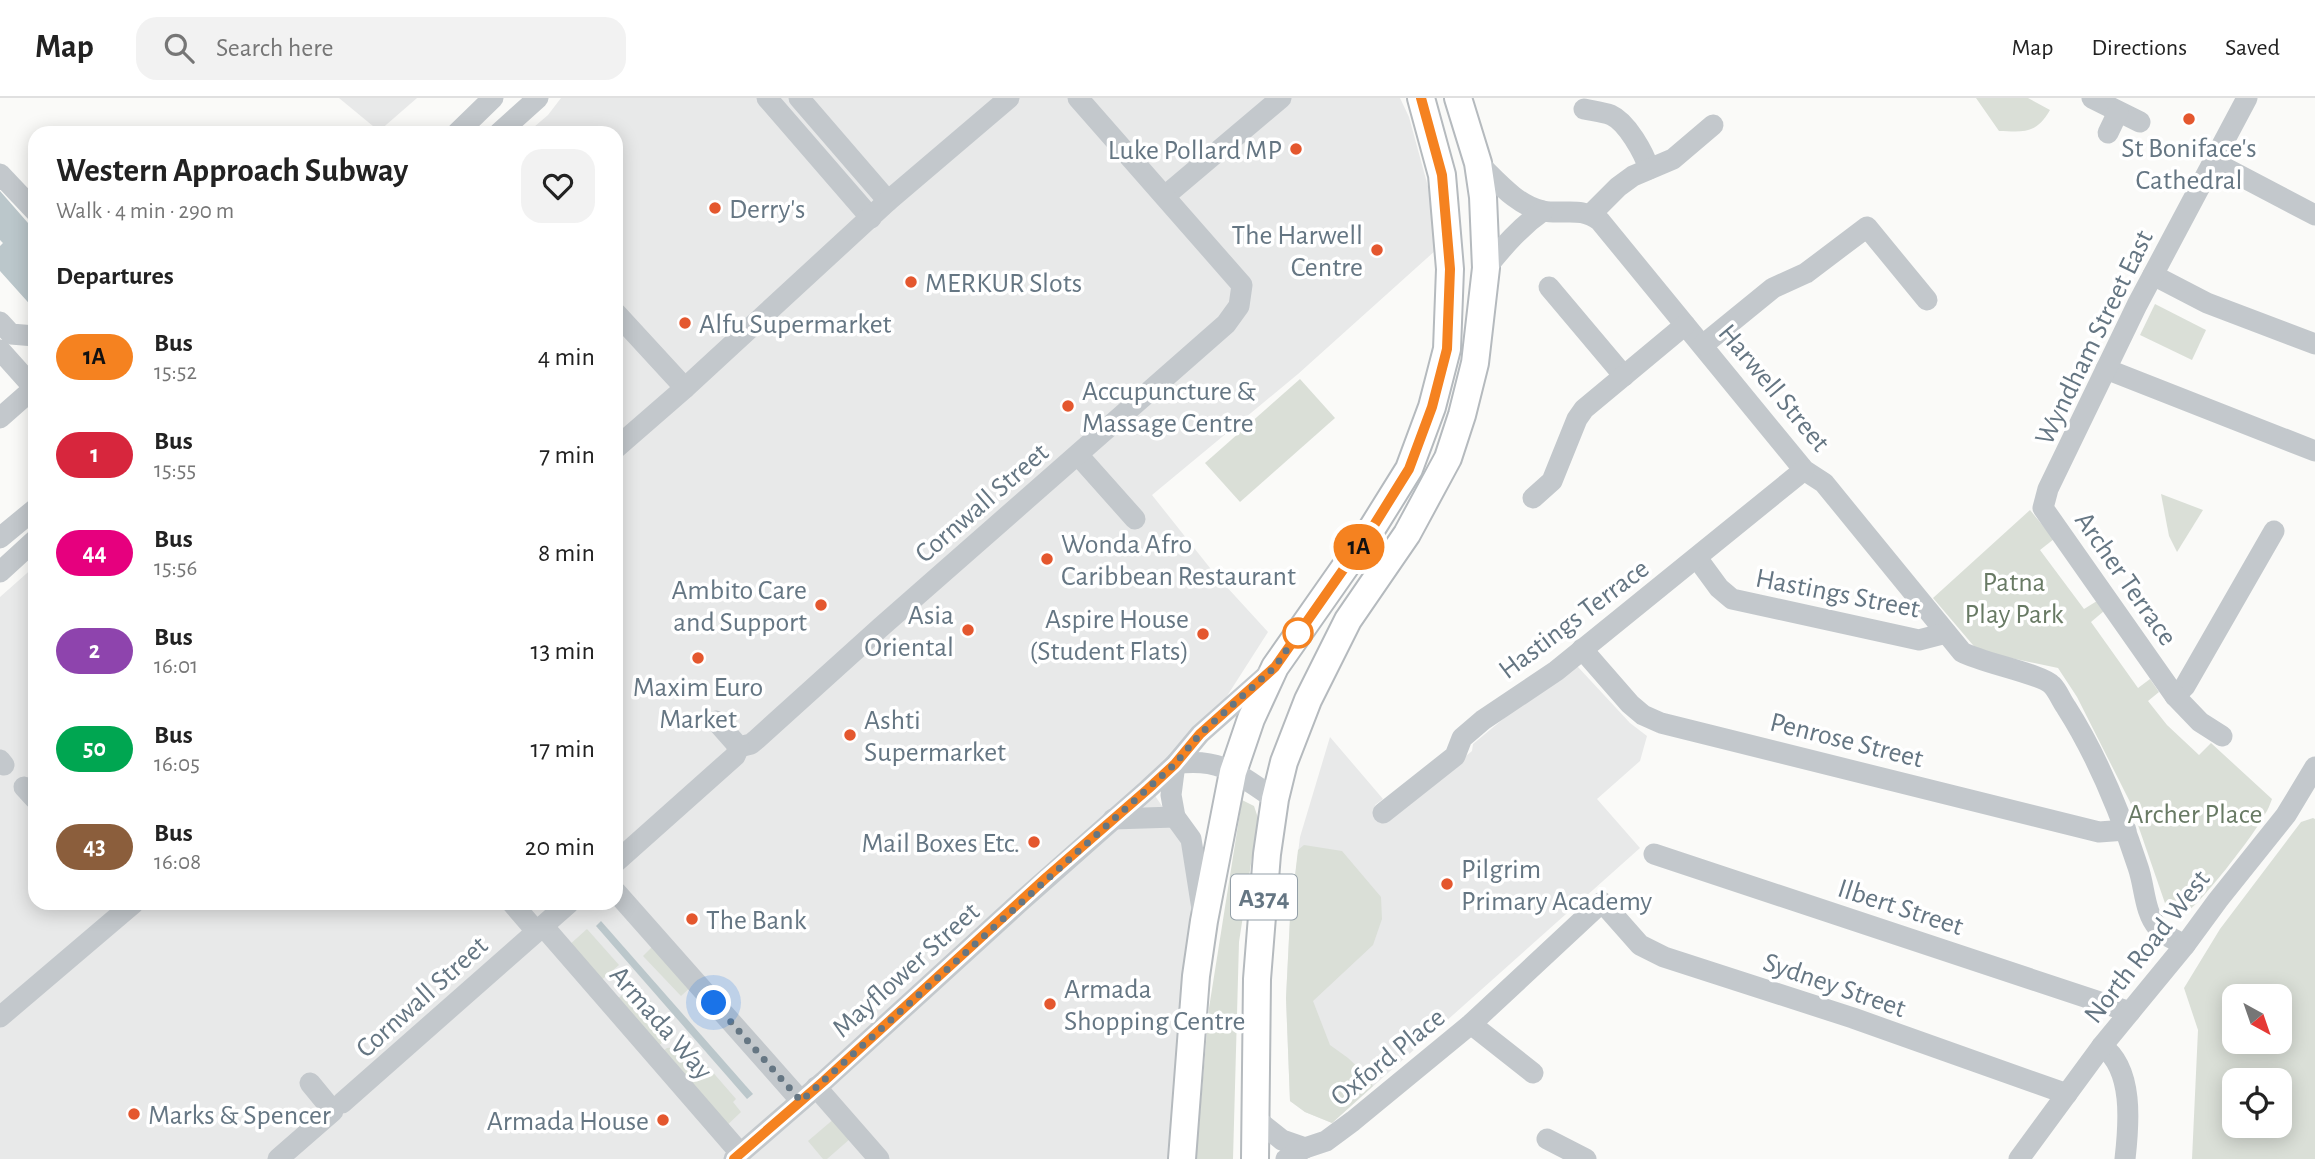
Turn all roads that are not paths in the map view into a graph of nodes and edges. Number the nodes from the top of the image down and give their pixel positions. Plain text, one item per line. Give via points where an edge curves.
1 (494, 98) edge
2 (538, 98) edge
3 (767, 98) edge
4 (799, 98) edge
5 (1009, 98) edge
6 (1078, 98) edge
7 (1281, 98) edge
8 (1421, 98) edge
9 (1458, 98) edge
10 (2092, 98) edge
11 (2247, 98) edge
12 (1617, 107) edge
13 (1584, 109) dead end
14 (2118, 112) junction
15 (2140, 122) dead end
16 (1713, 125) dead end
17 (464, 126) edge
18 (507, 126) edge
19 (2108, 133) dead end
20 (2214, 162) junction
21 (1478, 163) junction
22 (1649, 169) junction
23 (0, 174) edge
24 (1165, 195) junction
25 (888, 201) junction
26 (28, 204) edge
27 (1543, 211) junction
28 (1591, 214) junction
29 (2315, 215) edge
30 (871, 218) junction
31 (1486, 268) junction
32 (2153, 275) junction
33 (1549, 287) dead end
34 (1927, 300) dead end
35 (0, 321) edge
36 (623, 321) edge
37 (1685, 325) junction
38 (28, 335) edge
39 (2315, 344) edge
40 (1703, 345) junction
41 (0, 350) edge
42 (2106, 369) junction
43 (1624, 376) junction
44 (28, 381) edge
45 (685, 388) junction
46 (28, 393) edge
47 (0, 418) edge
48 (623, 442) edge
49 (2315, 451) edge
50 (1078, 454) junction
51 (1804, 470) junction
52 (2048, 489) joint
53 (1533, 498) dead end
54 (28, 515) edge
55 (1135, 519) dead end
56 (2274, 531) dead end
57 (0, 538) edge
58 (28, 546) edge
59 (1697, 558) junction
60 (0, 572) edge
61 (1946, 633) junction
62 (1582, 649) junction
63 (1275, 667) junction
64 (2175, 696) junction
65 (716, 721) dead end
66 (2222, 736) dead end
67 (739, 747) junction
68 (1175, 764) junction
69 (2315, 766) edge
70 (1233, 772) junction
71 (1275, 799) junction
72 (1383, 813) dead end
73 (1175, 817) junction
74 (1113, 819) junction
75 (2126, 830) junction
76 (1654, 854) dead end
77 (623, 856) edge
78 (623, 899) edge
79 (124, 910) edge
80 (520, 910) edge
81 (561, 910) edge
82 (1204, 921) junction
83 (540, 928) junction
84 (2185, 945) junction
85 (2130, 1012) junction
86 (0, 1017) edge
87 (1471, 1024) junction
88 (2102, 1046) junction
89 (1533, 1073) dead end
90 (310, 1083) dead end
91 (808, 1094) junction
92 (2067, 1094) junction
93 (342, 1103) dead end
94 (1257, 1120) junction
95 (1547, 1139) dead end
96 (1305, 1148) junction
97 (737, 1156) edge
98 (278, 1159) edge
99 (879, 1159) edge
100 (1182, 1159) edge
101 (1255, 1159) edge
102 (1286, 1159) edge
103 (1586, 1159) edge
104 (2019, 1159) edge
105 (2125, 1159) edge

1 - 17 street
2 - 18 street
3 - 30 street
4 - 25 street
5 - 25 street
6 - 24 street
7 - 24 street
8 - 63 main road, A374 via 1442,175 1450,269 1447,349 1435,396 1409,469
9 - 21 main road, A374
10 - 14 street
11 - 20 street, Wyndham Street East
12 - 13 street
12 - 22 street
14 - 15 street
14 - 19 street
16 - 22 street via 1673,159
20 - 29 street
20 - 32 street, Wyndham Street East
21 - 27 street via 1522,202
21 - 31 main road, A374
22 - 28 street via 1606,196
23 - 26 street
24 - 50 street, Cornwall Street via 1242,285 1239,306 1226,324
25 - 30 street
27 - 28 street
27 - 31 street via 1507,241
28 - 37 street, Harwell Street
30 - 45 street
31 - 71 main road, A374 via 1475,363 1448,458 1407,534 1349,620 1308,700
32 - 39 street via 2207,303
32 - 42 street, Wyndham Street East
33 - 43 street
34 - 40 street via 1867,227 1806,273 1773,288
35 - 38 street via 11,334
36 - 45 street
37 - 40 street, Harwell Street
37 - 43 street
40 - 51 street, Harwell Street
41 - 44 street
42 - 49 street
42 - 52 street, Wyndham Street East
43 - 53 street via 1584,409 1552,481
45 - 48 street
46 - 47 street
50 - 55 street
50 - 67 street, Cornwall Street via 757,739
51 - 59 street, Hastings Terrace
51 - 61 street, Harwell Street via 1824,483
52 - 64 street, Archer Terrace via 2043,508
54 - 57 street
56 - 64 street
58 - 60 street
59 - 61 street, Hastings Street via 1732,599 1919,640
59 - 62 street, Hastings Terrace
61 - 75 street, Harwell Street via 1973,658 2052,685 2096,760
62 - 72 street, Hastings Terrace via 1482,720 1462,738 1455,757
62 - 75 street, Penrose Street via 1630,704 1661,723 2099,832
63 - 68 street, Mayflower Street via 1200,734
63 - 70 main road, A374
64 - 66 street via 2200,722
65 - 67 street
67 - 77 street, Cornwall Street via 735,756
68 - 70 street via 1205,762
68 - 73 street via 1171,795
68 - 74 street, Mayflower Street
69 - 84 street, North Road West via 2286,815
70 - 71 street
70 - 82 main road, A374
71 - 94 main road, A374 via 1258,979
73 - 74 street
73 - 82 street via 1191,839
74 - 91 street, Mayflower Street
75 - 84 street, Harwell Street via 2157,928
76 - 85 street, Ilbert Street
78 - 91 street, Armada Way
79 - 86 street
80 - 83 street, Armada Way
81 - 83 street, Cornwall Street
82 - 100 main road, A374
83 - 93 street, Cornwall Street
83 - 97 street, Armada Way
84 - 85 street, North Road West
85 - 88 street, North Road West
87 - 89 street, Oxford Place
87 - 92 street, Sydney Street via 1602,902 1640,945 1664,957
87 - 96 street, Oxford Place via 1353,1121 1325,1141
88 - 92 street, North Road West
88 - 105 street via 2121,1067 2126,1086
90 - 98 street via 333,1111
91 - 97 street, Mayflower Street
91 - 99 street, Armada Way
92 - 104 street, North Road West
94 - 96 street via 1282,1140
94 - 101 main road, A374
95 - 103 street
96 - 102 street, Oxford Place

